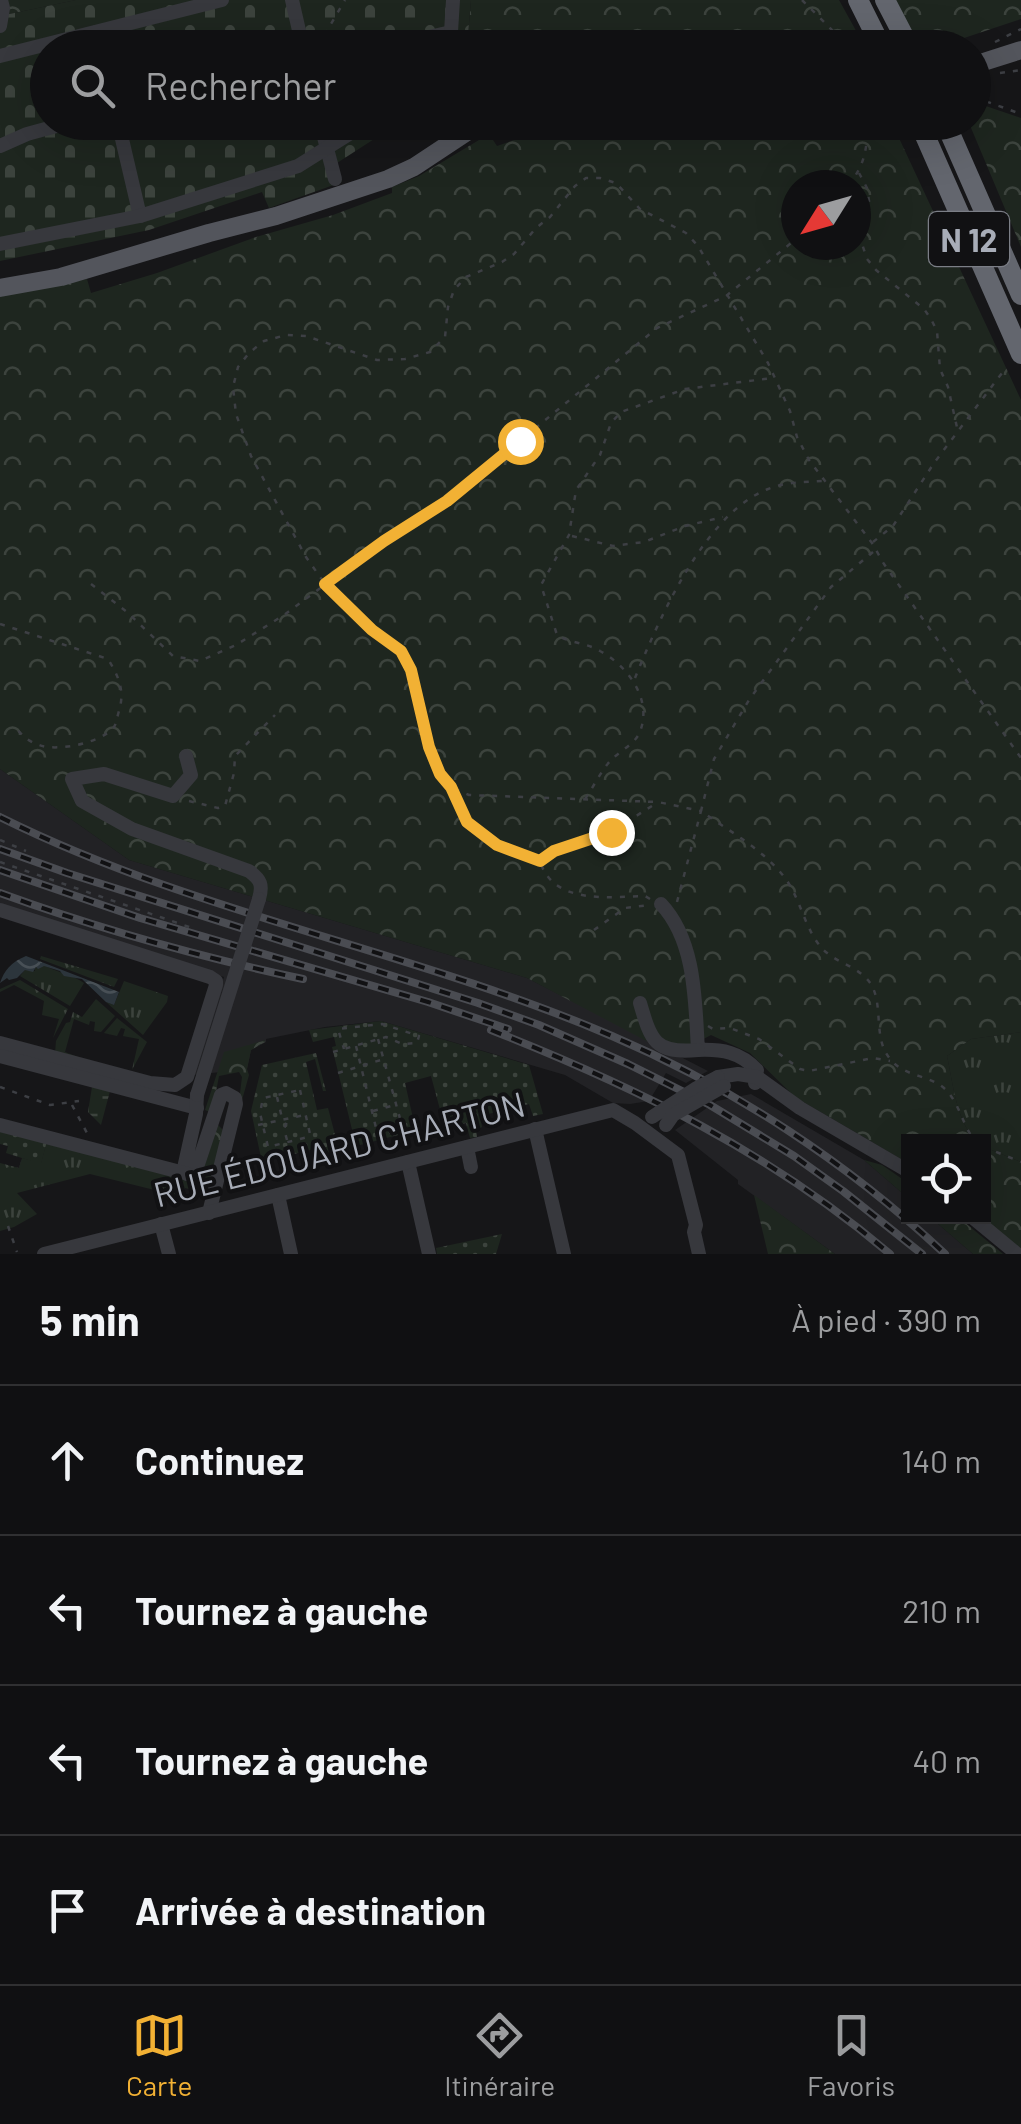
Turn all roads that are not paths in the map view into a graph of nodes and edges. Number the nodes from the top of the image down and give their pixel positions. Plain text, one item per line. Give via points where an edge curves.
1 (1, 0) edge
2 (222, 0) edge
3 (292, 0) edge
4 (453, 0) edge
5 (858, 0) edge
6 (885, 0) edge
7 (0, 26) edge
8 (129, 30) edge
9 (299, 30) edge
10 (451, 30) edge
11 (873, 30) edge
12 (901, 30) edge
13 (1021, 50) edge
14 (30, 51) edge
15 (0, 56) edge
16 (991, 60) edge
17 (30, 133) edge
18 (122, 140) edge
19 (324, 140) edge
20 (340, 140) edge
21 (455, 140) edge
22 (927, 140) edge
23 (953, 140) edge
24 (0, 146) edge
25 (326, 149) junction
26 (334, 179) dead end
27 (140, 216) junction
28 (0, 244) edge
29 (0, 288) edge
30 (1021, 296) edge
31 (1021, 354) edge
32 (186, 756) dead end
33 (660, 904) road end
34 (0, 910) edge
35 (640, 1003) dead end
36 (0, 1042) edge
37 (698, 1050) junction
38 (0, 1056) edge
39 (760, 1082) junction
40 (197, 1101) junction
41 (649, 1124) junction
42 (0, 1125) edge
43 (535, 1129) junction
44 (467, 1147) junction
45 (408, 1162) junction
46 (471, 1167) dead end
47 (901, 1167) edge
48 (188, 1174) junction
49 (278, 1195) junction
50 (209, 1212) junction
51 (162, 1224) junction
52 (981, 1224) edge
53 (44, 1254) edge
54 (168, 1254) edge
55 (291, 1254) edge
56 (429, 1254) edge
57 (564, 1254) edge
58 (699, 1254) edge
59 (1018, 1254) edge

1 - 7 street
2 - 8 street
3 - 9 street
4 - 10 street
5 - 11 highway
6 - 12 highway
13 - 16 main road
14 - 15 street
17 - 24 street
18 - 27 street
19 - 25 street
20 - 25 street
21 - 29 main road via 414,168 276,216
22 - 31 highway, N 12
23 - 30 highway, N 12
25 - 26 street
25 - 27 street via 298,166
27 - 28 street
32 - 40 street, bridge via 191,776 173,796 104,774 72,779 82,802 132,829 260,880 260,899
33 - 37 street via 674,918 688,954
34 - 36 street via 210,977 216,985 187,1077 176,1085
35 - 37 street via 660,1046
37 - 39 street via 723,1049 746,1059
38 - 40 street
39 - 41 street, bridge via 738,1074 694,1089
39 - 47 street
40 - 48 street
41 - 43 street, RUE ÉDOUARD CHARTON via 613,1110
41 - 58 street via 681,1161
42 - 48 street
43 - 44 street, RUE ÉDOUARD CHARTON
43 - 57 street
44 - 45 street, RUE ÉDOUARD CHARTON
44 - 46 street
45 - 49 street, RUE ÉDOUARD CHARTON
45 - 56 street
48 - 50 street via 198,1164 221,1095 230,1094 236,1104
49 - 50 street, RUE ÉDOUARD CHARTON
49 - 55 street
50 - 51 street, RUE ÉDOUARD CHARTON
51 - 53 street, RUE ÉDOUARD CHARTON
51 - 54 street
52 - 59 street

